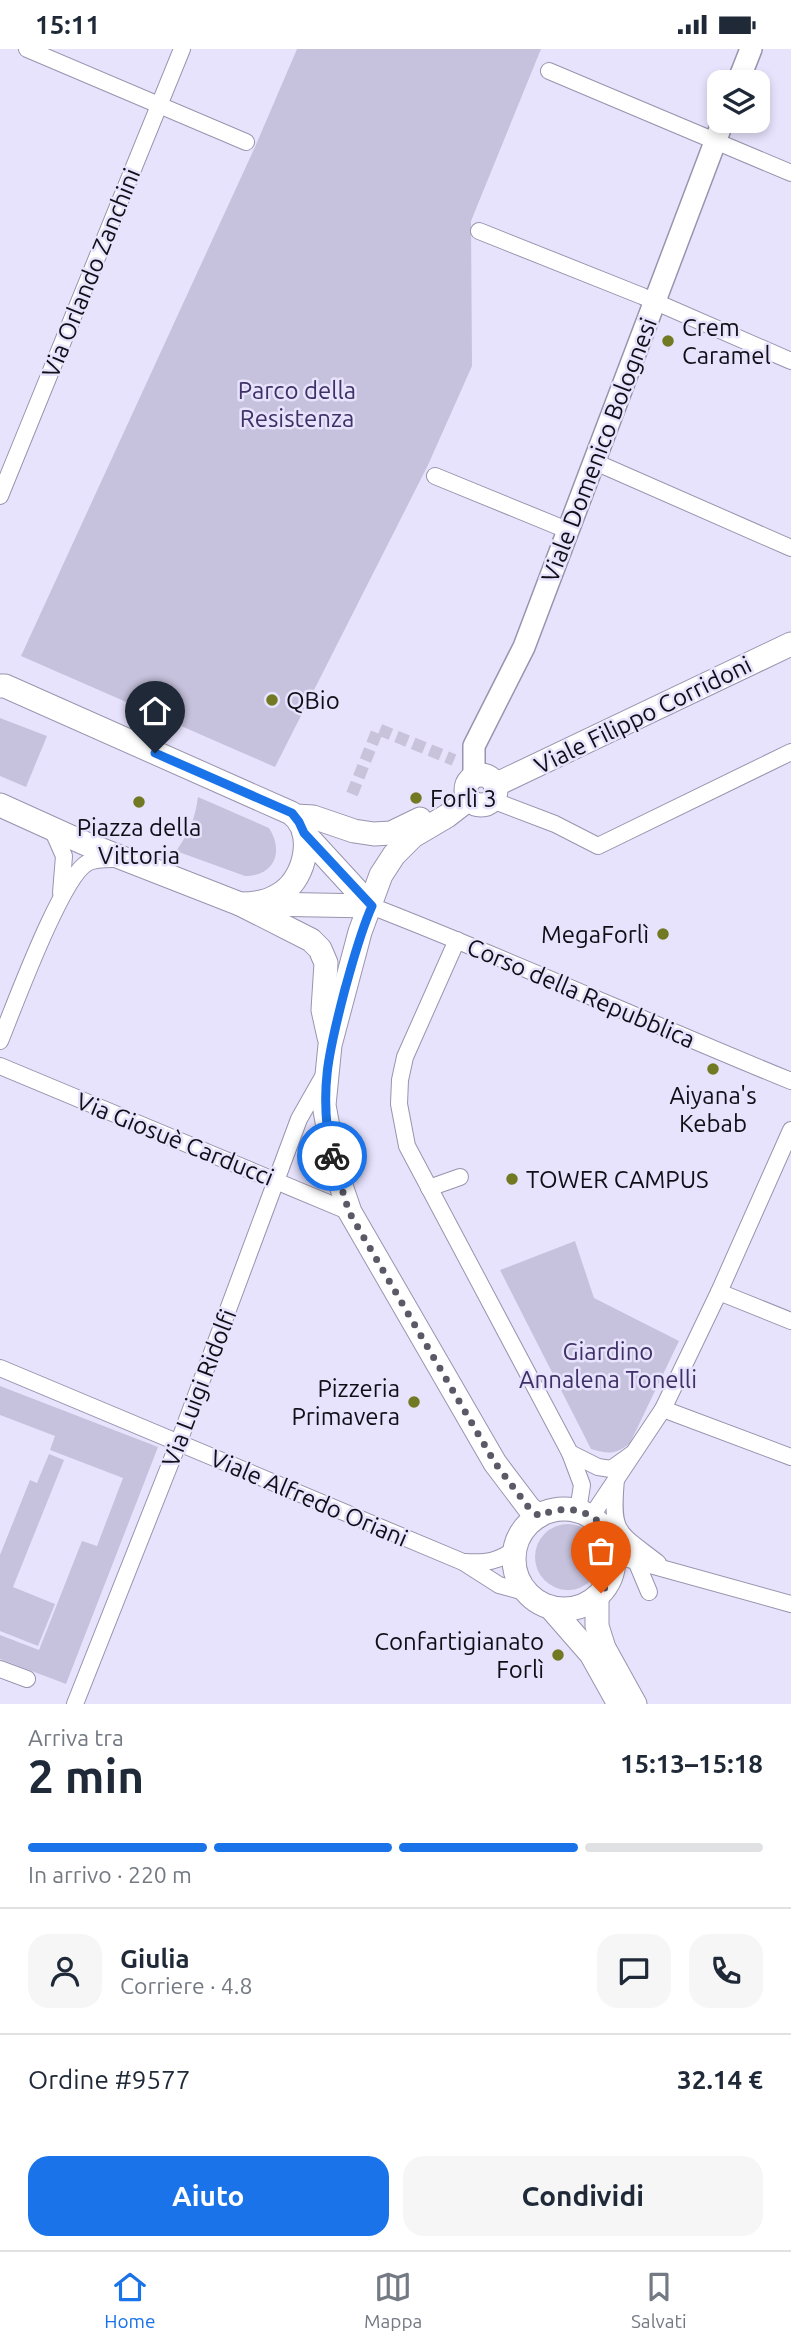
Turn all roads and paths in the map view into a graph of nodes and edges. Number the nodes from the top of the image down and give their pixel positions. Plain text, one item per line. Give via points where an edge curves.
1 (27, 49) edge
2 (182, 49) edge
3 (751, 49) edge
4 (743, 70) edge
5 (549, 71) dead end
6 (159, 106) junction
7 (707, 126) edge
8 (718, 133) edge
9 (724, 133) edge
10 (246, 142) dead end
11 (791, 173) edge
12 (479, 231) dead end
13 (655, 304) junction
14 (791, 361) edge
15 (595, 462) junction
16 (435, 475) dead end
17 (0, 496) edge
18 (567, 530) junction
19 (791, 548) edge
20 (791, 644) edge
21 (1, 686) edge
22 (791, 752) edge
23 (480, 789) junction
24 (0, 805) edge
25 (300, 825) junction
26 (52, 829) junction
27 (125, 859) junction
28 (61, 896) junction
29 (250, 904) junction
30 (372, 906) junction
31 (457, 940) junction
32 (0, 1041) edge
33 (330, 1045) junction
34 (0, 1066) edge
35 (326, 1073) junction
36 (791, 1081) edge
37 (791, 1130) edge
38 (460, 1177) dead end
39 (277, 1181) junction
40 (429, 1188) junction
41 (349, 1212) junction
42 (719, 1292) junction
43 (791, 1321) edge
44 (0, 1368) edge
45 (663, 1409) junction
46 (178, 1444) junction
47 (570, 1453) junction
48 (632, 1454) junction
49 (791, 1457) edge
50 (495, 1463) junction
51 (616, 1477) junction
52 (585, 1514) junction
53 (539, 1516) junction
54 (517, 1545) junction
55 (625, 1558) junction
56 (463, 1562) junction
57 (666, 1569) junction
58 (649, 1592) dead end
59 (528, 1593) junction
60 (597, 1597) junction
61 (791, 1604) edge
62 (550, 1607) junction
63 (0, 1669) edge
64 (27, 1679) dead end
65 (75, 1704) edge
66 (619, 1704) edge
67 (635, 1704) edge

1 - 6 street
2 - 6 street, Via Orlando Zanchini
3 - 4 street
5 - 7 street
6 - 10 street
6 - 17 street, Via Orlando Zanchini
8 - 13 street, Viale Domenico Bolognesi
9 - 11 street
12 - 13 street
13 - 14 street
13 - 15 street, Viale Domenico Bolognesi
15 - 18 street, Viale Domenico Bolognesi
15 - 19 street
16 - 18 street
18 - 23 street, Viale Domenico Bolognesi via 515,669 474,746
20 - 23 main road, Viale Filippo Corridoni
21 - 25 main road
22 - 23 street via 598,846
23 - 25 main road, Viale Filippo Corridoni via 391,833 354,831 313,817
23 - 30 main road, Viale Filippo Corridoni via 404,843 381,875
24 - 26 main road
25 - 29 main road via 305,848 295,880 284,892
25 - 30 main road
26 - 27 main road
26 - 28 street via 64,856
27 - 28 street via 85,865
27 - 29 main road
28 - 32 street
29 - 30 main road
29 - 33 main road via 320,950 326,963 323,1010
30 - 31 street, Corso della Repubblica
30 - 33 main road, Viale Filippo Corridoni via 360,932
31 - 36 street, Corso della Repubblica
31 - 40 street via 405,1057 400,1080 399,1104 407,1146
33 - 35 main road
34 - 39 street, Via Giosuè Carducci
35 - 39 street, Via Luigi Ridolfi via 299,1119
35 - 41 main road via 324,1105 331,1148
37 - 42 street
38 - 40 street
39 - 41 street, Via Giosuè Carducci
39 - 46 street, Via Luigi Ridolfi
40 - 47 street
41 - 50 main road
42 - 43 street
42 - 45 street
44 - 46 street, Viale Alfredo Oriani
45 - 48 street
45 - 49 street
46 - 56 street, Viale Alfredo Oriani
46 - 65 street, Via Luigi Ridolfi
47 - 48 street via 611,1469
47 - 52 street via 582,1485
48 - 51 street
50 - 53 main road
50 - 54 main road via 515,1516
51 - 52 street
51 - 57 street via 617,1526 629,1543
52 - 53 main road via 562,1509
52 - 55 main road
53 - 54 main road via 526,1526
54 - 56 street, Viale Alfredo Oriani via 503,1559
54 - 59 main road via 516,1573
55 - 57 street
55 - 58 street
55 - 60 main road
56 - 59 street, Viale Alfredo Oriani via 499,1585
57 - 61 street
59 - 62 main road
60 - 62 main road via 573,1608
60 - 67 main road via 597,1626 604,1648
62 - 66 main road via 592,1654
63 - 64 street

